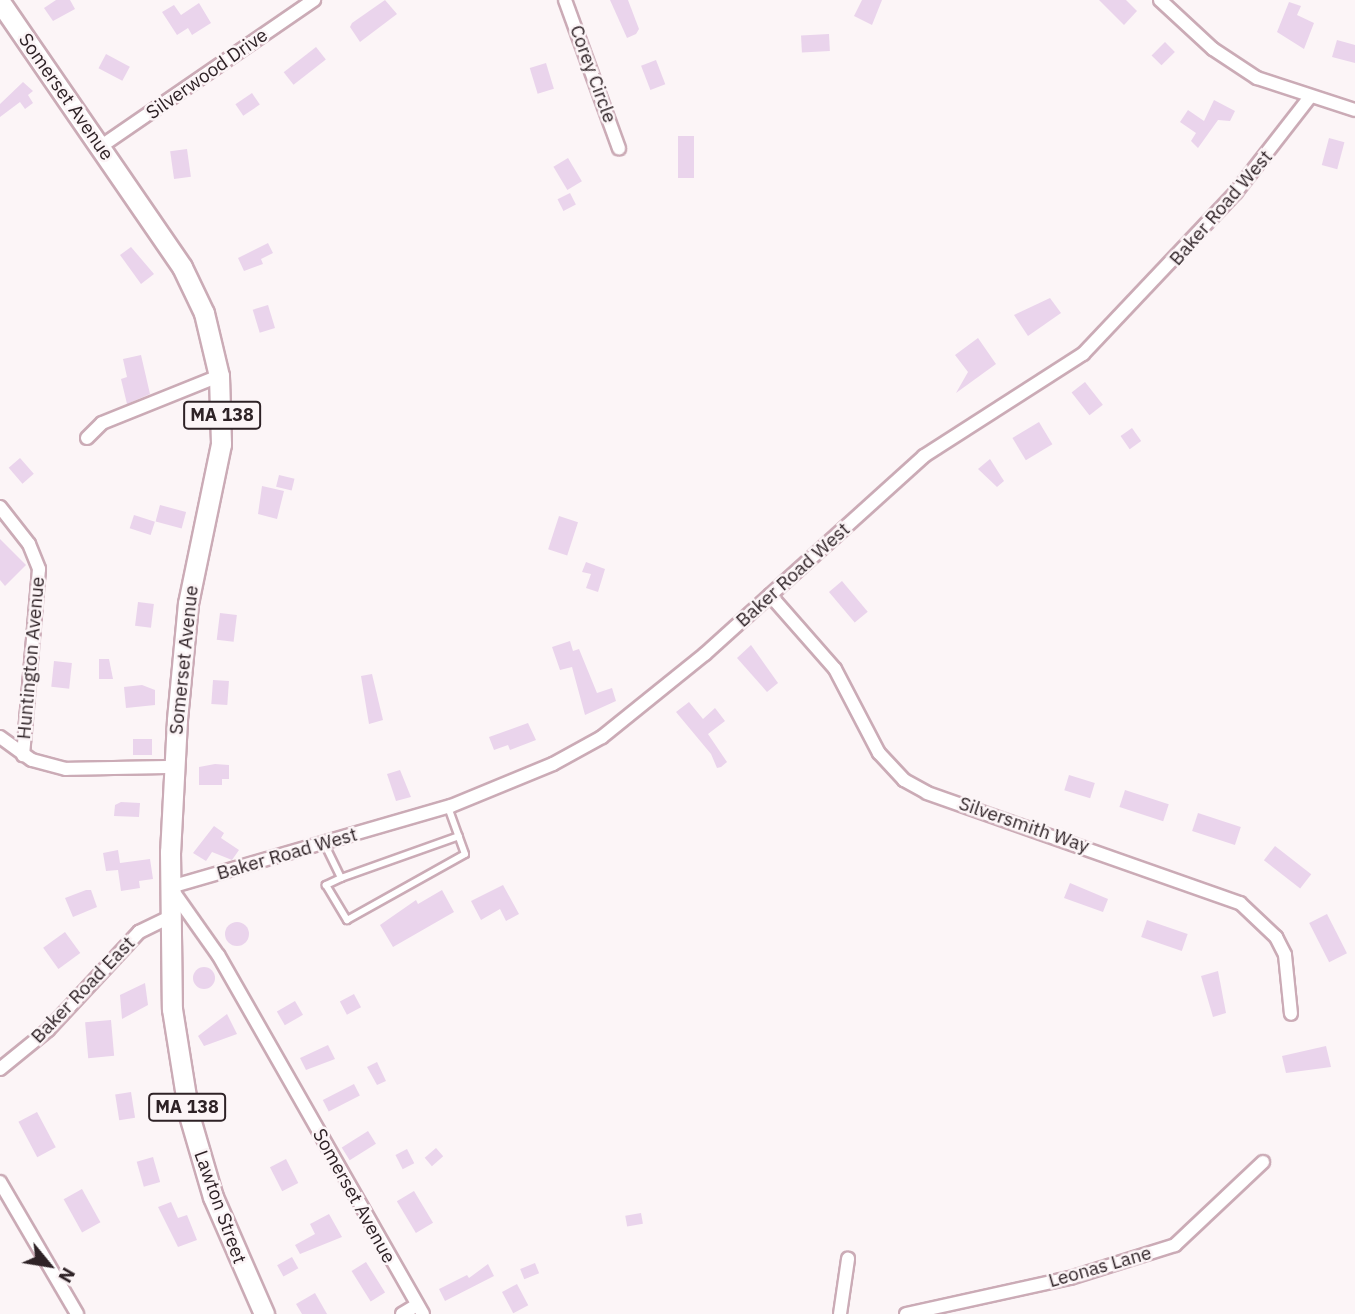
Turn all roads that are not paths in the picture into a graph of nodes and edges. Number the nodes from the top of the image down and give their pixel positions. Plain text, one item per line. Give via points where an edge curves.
1 (314, 0) edge
2 (565, 0) edge
3 (1160, 0) edge
4 (0, 2) edge
5 (1310, 97) junction
6 (1355, 110) edge
7 (100, 147) junction
8 (619, 148) dead end
9 (219, 376) junction
10 (87, 438) dead end
11 (0, 507) edge
12 (770, 595) junction
13 (0, 737) edge
14 (23, 755) junction
15 (174, 767) junction
16 (448, 807) junction
17 (459, 836) junction
18 (324, 843) junction
19 (341, 878) junction
20 (170, 887) junction
21 (170, 917) junction
22 (1291, 1014) dead end
23 (0, 1069) edge
24 (1263, 1162) dead end
25 (0, 1182) edge
26 (848, 1259) dead end
27 (420, 1310) edge
28 (78, 1314) edge
29 (264, 1314) edge
30 (402, 1314) edge
31 (840, 1314) edge
32 (906, 1314) edge

1 - 7 street, Silverwood Drive
2 - 8 street, Corey Circle
3 - 5 street via 1228,61 1257,78
4 - 7 main road, Somerset Avenue / MA 138
5 - 6 street
5 - 12 street, Baker Road West via 1236,192 1101,338 1053,376 923,456
7 - 9 main road, Somerset Avenue / MA 138 via 193,288 210,332
9 - 10 street via 102,423
9 - 15 main road, Somerset Avenue / MA 138 via 221,444 188,603
11 - 14 street, Huntington Avenue via 37,561
12 - 16 street, Baker Road West via 651,701 603,737 553,764
12 - 22 street, Silversmith Way via 835,669 879,753 904,780 928,793 1240,903 1276,937 1285,955
13 - 14 street
14 - 15 street via 77,770
15 - 20 main road, Somerset Avenue / MA 138
16 - 17 lane
16 - 18 street, Baker Road West
17 - 19 lane
17 - 19 lane via 465,853 347,920 326,885
18 - 19 lane
18 - 20 street, Baker Road West
20 - 21 main road, Lawton Street / MA 138
20 - 27 street, Somerset Avenue via 218,955
21 - 23 street, Baker Road East via 139,932 48,1030
21 - 29 main road, Lawton Street / MA 138 via 172,1009 189,1115 213,1197
24 - 32 street, Leonas Lane via 1175,1245 1070,1278
25 - 28 street
26 - 31 street
27 - 30 street

